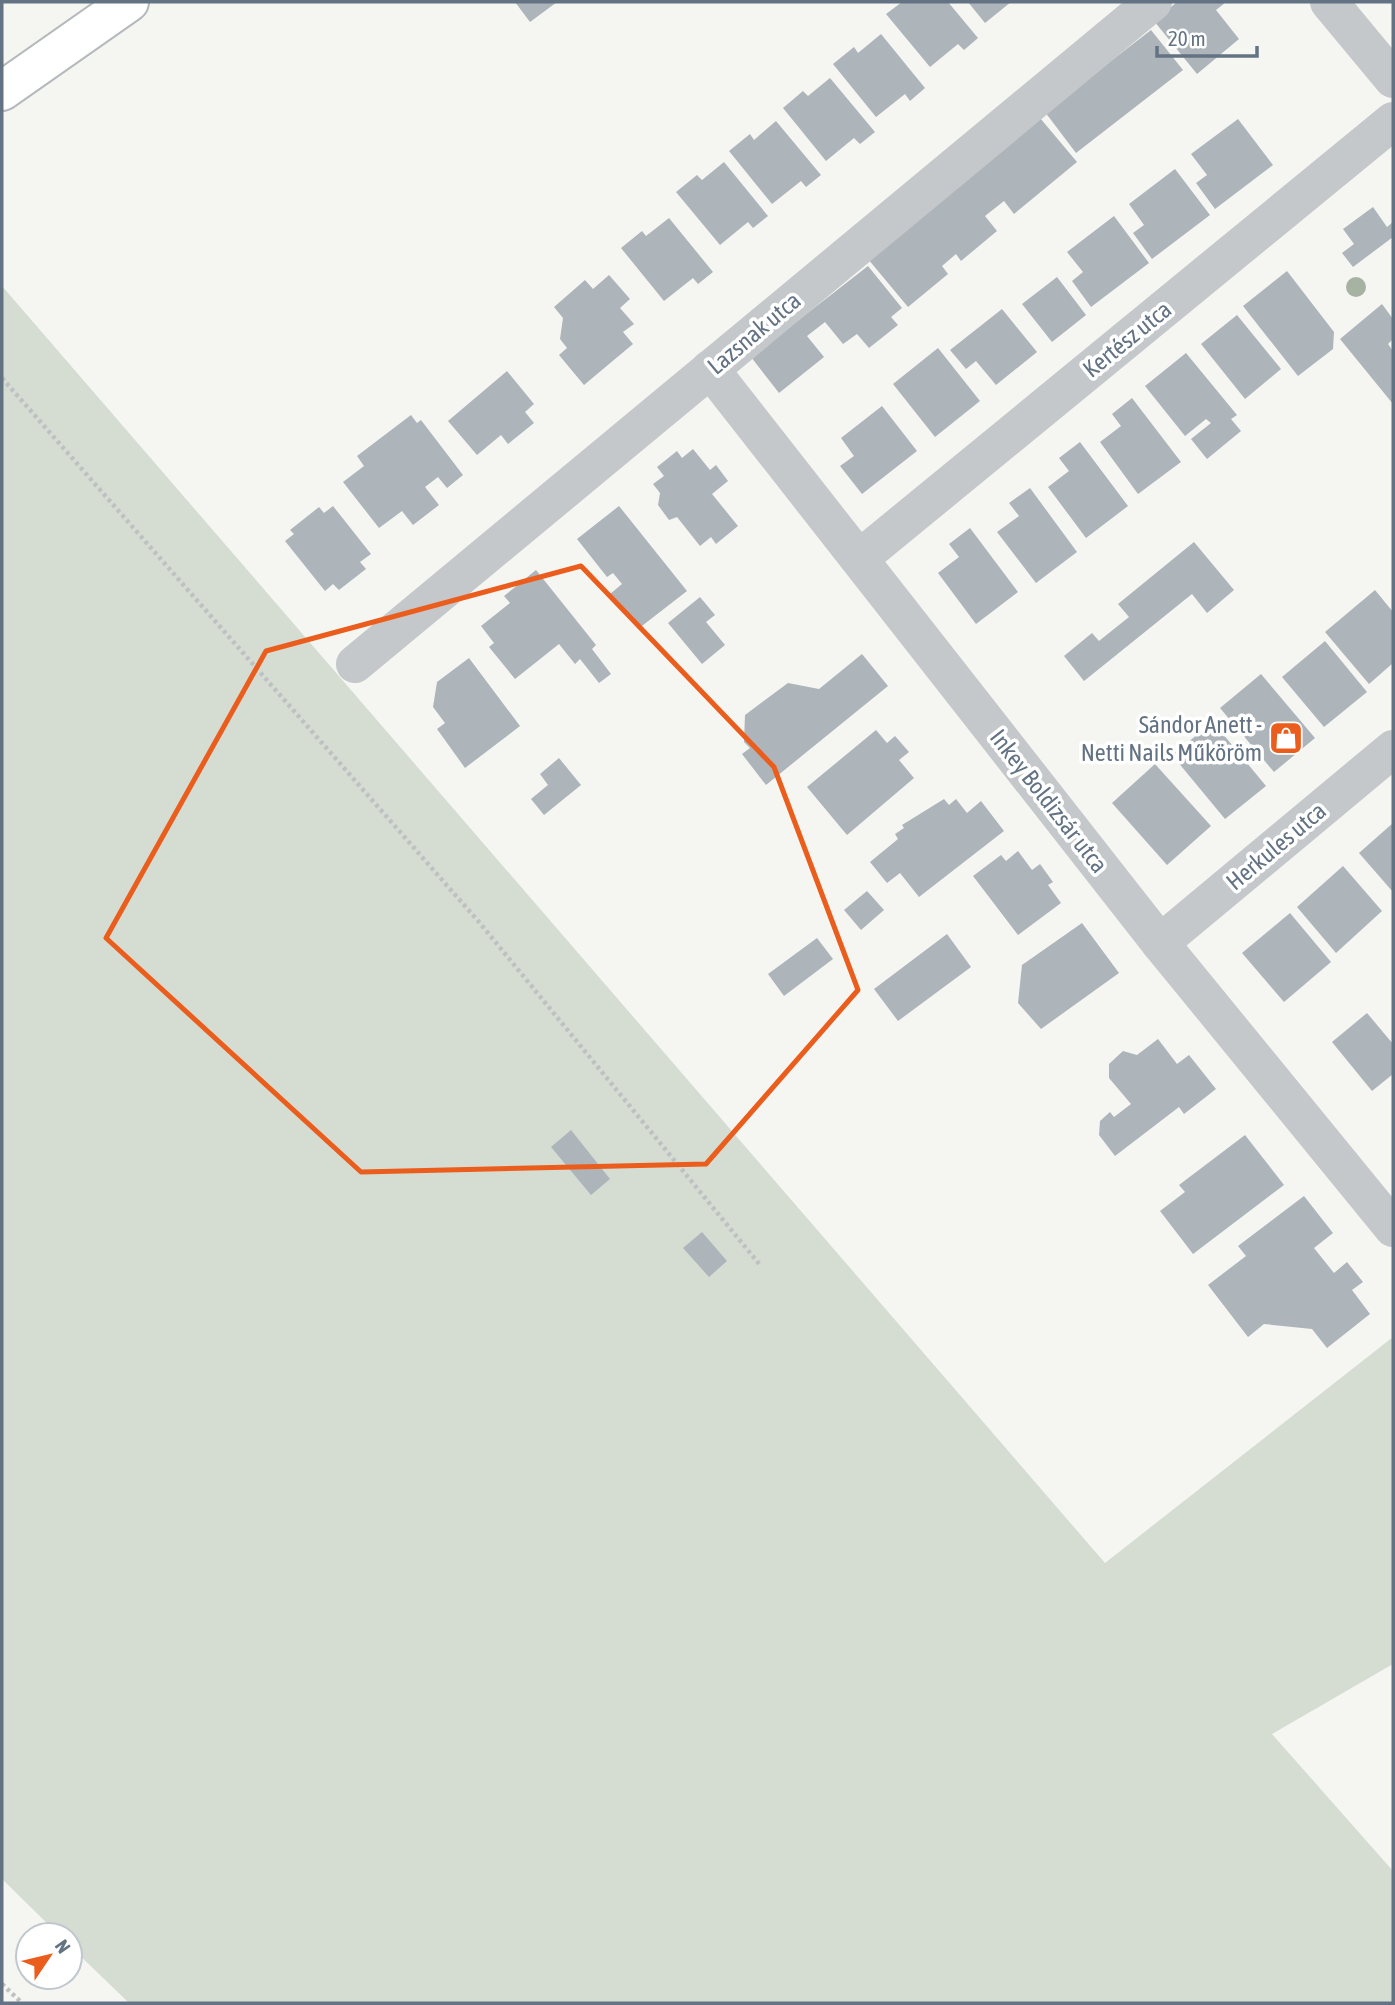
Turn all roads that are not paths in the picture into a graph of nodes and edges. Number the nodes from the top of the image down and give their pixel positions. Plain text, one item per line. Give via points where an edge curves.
1 (129, 2) edge
2 (1153, 2) edge
3 (1329, 2) edge
4 (1393, 79) edge
5 (2, 91) edge
6 (1393, 121) edge
7 (710, 369) junction
8 (860, 558) junction
9 (355, 664) dead end
10 (1393, 749) edge
11 (1160, 943) junction
12 (1393, 1228) edge

1 - 5 main road
2 - 7 street, Lazsnak utca
3 - 4 street
6 - 8 street, Kertész utca
7 - 8 street, Inkey Boldizsár utca
7 - 9 street, Lazsnak utca
8 - 11 street, Inkey Boldizsár utca
10 - 11 street, Herkules utca
11 - 12 street, Inkey Boldizsár utca

